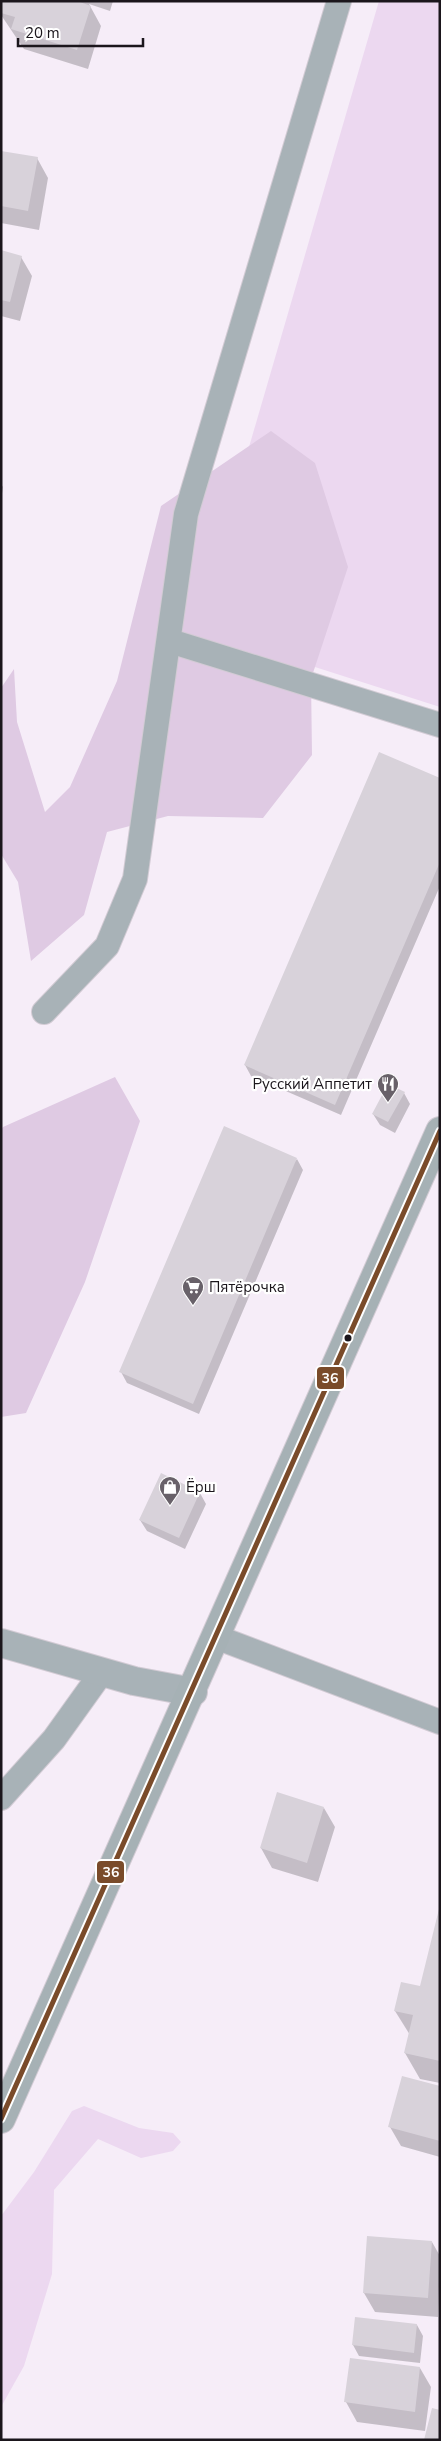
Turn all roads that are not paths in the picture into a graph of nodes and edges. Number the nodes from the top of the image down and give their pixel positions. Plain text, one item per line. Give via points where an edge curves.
1 (339, 1) edge
2 (170, 641) junction
3 (440, 725) edge
4 (44, 1012) dead end
5 (440, 1131) edge
6 (216, 1637) junction
7 (1, 1643) edge
8 (102, 1672) junction
9 (193, 1692) junction
10 (440, 1722) edge
11 (1, 1798) edge
12 (1, 2120) edge

1 - 2 lane via 186,514
2 - 3 lane
2 - 4 lane via 135,879 107,946
5 - 6 main road
6 - 9 main road
6 - 10 lane
7 - 8 street
8 - 9 street
8 - 11 lane via 54,1739
9 - 12 main road

